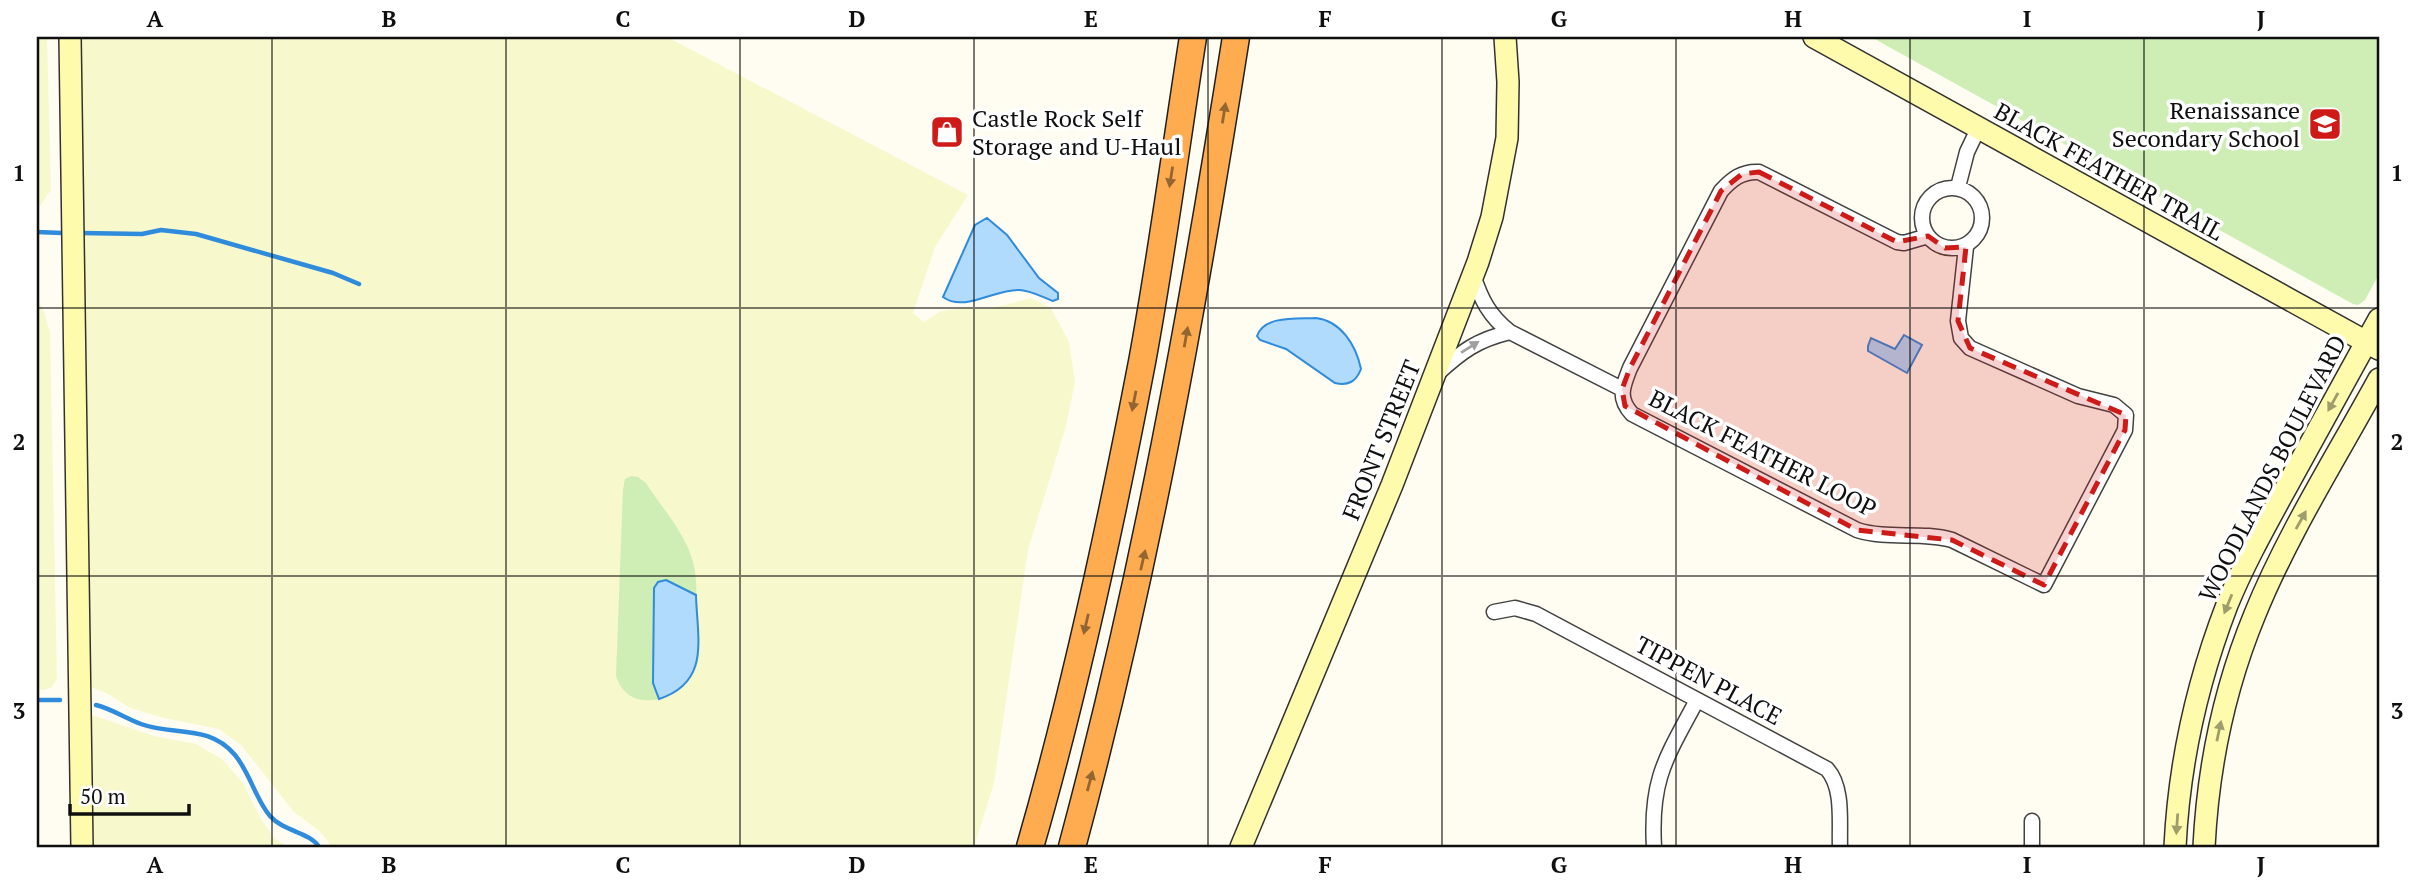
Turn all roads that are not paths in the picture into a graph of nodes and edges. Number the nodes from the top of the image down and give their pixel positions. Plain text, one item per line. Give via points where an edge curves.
1 (70, 37) edge
2 (1193, 37) edge
3 (1236, 37) edge
4 (1505, 37) edge
5 (1814, 37) edge
6 (1978, 129) junction
7 (1958, 187) junction
8 (1928, 236) junction
9 (1966, 247) junction
10 (1473, 275) junction
11 (2379, 320) edge
12 (1510, 332) junction
13 (2373, 346) edge
14 (1436, 374) junction
15 (2379, 379) edge
16 (1622, 389) junction
17 (1494, 612) dead end
18 (1697, 700) junction
19 (2032, 821) dead end
20 (82, 847) edge
21 (1030, 847) edge
22 (1072, 847) edge
23 (1241, 847) edge
24 (1654, 847) edge
25 (1840, 847) edge
26 (2032, 847) edge
27 (2175, 847) edge
28 (2204, 847) edge

1 - 20 street
2 -> 21 highway via 1118,482
22 -> 3 highway via 1117,673 1165,454
4 - 10 street, FRONT STREET via 1507,138 1492,217
5 - 6 street, BLACK FEATHER TRAIL
6 - 7 street
6 - 13 street, BLACK FEATHER TRAIL
7 - 8 street via 1939,191 1924,206 1923,227
7 - 9 street, BLACK FEATHER LOOP via 1969,192 1982,209 1981,230
8 - 9 street, BLACK FEATHER LOOP via 1945,248
8 - 16 street, BLACK FEATHER LOOP via 1897,242 1759,172 1742,174 1721,191
9 - 16 street, BLACK FEATHER LOOP via 1958,321 1961,338 1970,348 2078,396 2114,405 2126,415 2125,430 2044,585 1952,540 1877,536 1840,523 1632,414 1625,406
10 - 12 street via 1482,302
10 - 14 street, FRONT STREET
11 - 13 street, WOODLANDS BOULEVARD
14 -> 12 street via 1464,349
12 - 16 street
13 -> 27 street, WOODLANDS BOULEVARD via 2264,528 2228,604 2193,715
14 - 23 street, FRONT STREET
28 -> 15 street, WOODLANDS BOULEVARD via 2221,721 2254,615
17 - 18 street, TIPPEN PLACE via 1529,611
18 - 24 street via 1660,772 1652,816
18 - 25 street, TIPPEN PLACE via 1827,769 1838,796
19 - 26 street

